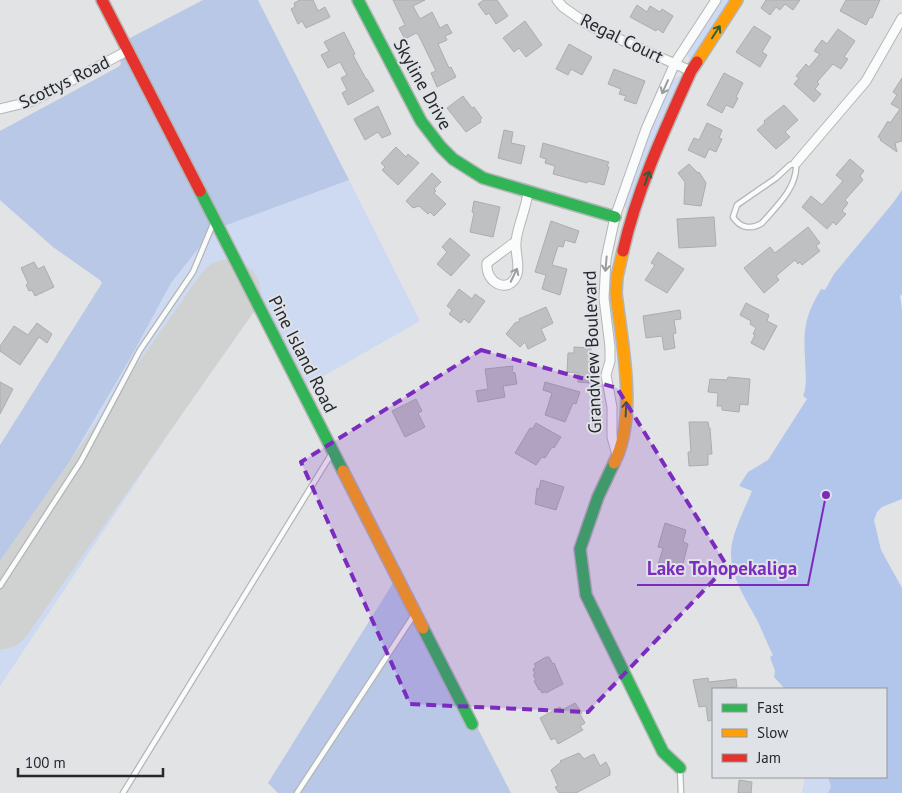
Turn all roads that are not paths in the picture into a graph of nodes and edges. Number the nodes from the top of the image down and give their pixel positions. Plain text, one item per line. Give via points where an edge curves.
1 (102, 0) edge
2 (358, 0) edge
3 (557, 0) edge
4 (716, 0) edge
5 (737, 0) edge
6 (902, 18) edge
7 (127, 51) junction
8 (675, 63) junction
9 (691, 71) junction
10 (0, 109) edge
11 (796, 162) junction
12 (528, 191) junction
13 (615, 217) junction
14 (215, 220) junction
15 (515, 242) junction
16 (333, 452) junction
17 (618, 456) junction
18 (0, 586) edge
19 (415, 614) junction
20 (472, 724) dead end
21 (680, 768) joint
22 (123, 793) edge
23 (297, 793) edge
24 (681, 793) edge

1 - 7 street, Pine Island Road
2 - 12 street, Skyline Drive via 418,117 439,146 469,172
3 - 8 street, Regal Court via 590,26
4 - 8 street, Grandview Boulevard
9 -> 5 street, Grandview Boulevard
6 - 11 street via 866,81
7 - 10 street, Scottys Road via 33,100
7 - 14 street, Pine Island Road
8 - 9 street, Regal Court
8 -> 13 street, Grandview Boulevard via 638,148
17 -> 9 street, Grandview Boulevard via 624,433 627,394 617,308 617,277 629,224
11 - 11 lane via 737,205 733,217 736,222 750,228 762,223 792,186
12 - 13 street, Skyline Drive
12 - 15 street
13 -> 17 street, Grandview Boulevard via 606,258 604,298 610,347 606,374 612,407 612,436
14 - 16 street, Pine Island Road
14 - 18 lane via 193,272 140,350 81,461
15 -> 15 street via 487,264 488,275 498,285 511,283 517,274
16 - 19 street, Pine Island Road
16 - 22 lane
17 - 21 street, Grandview Boulevard via 598,497 580,549 586,596 663,752
19 - 20 street, Pine Island Road
19 - 23 lane
21 - 24 lane

